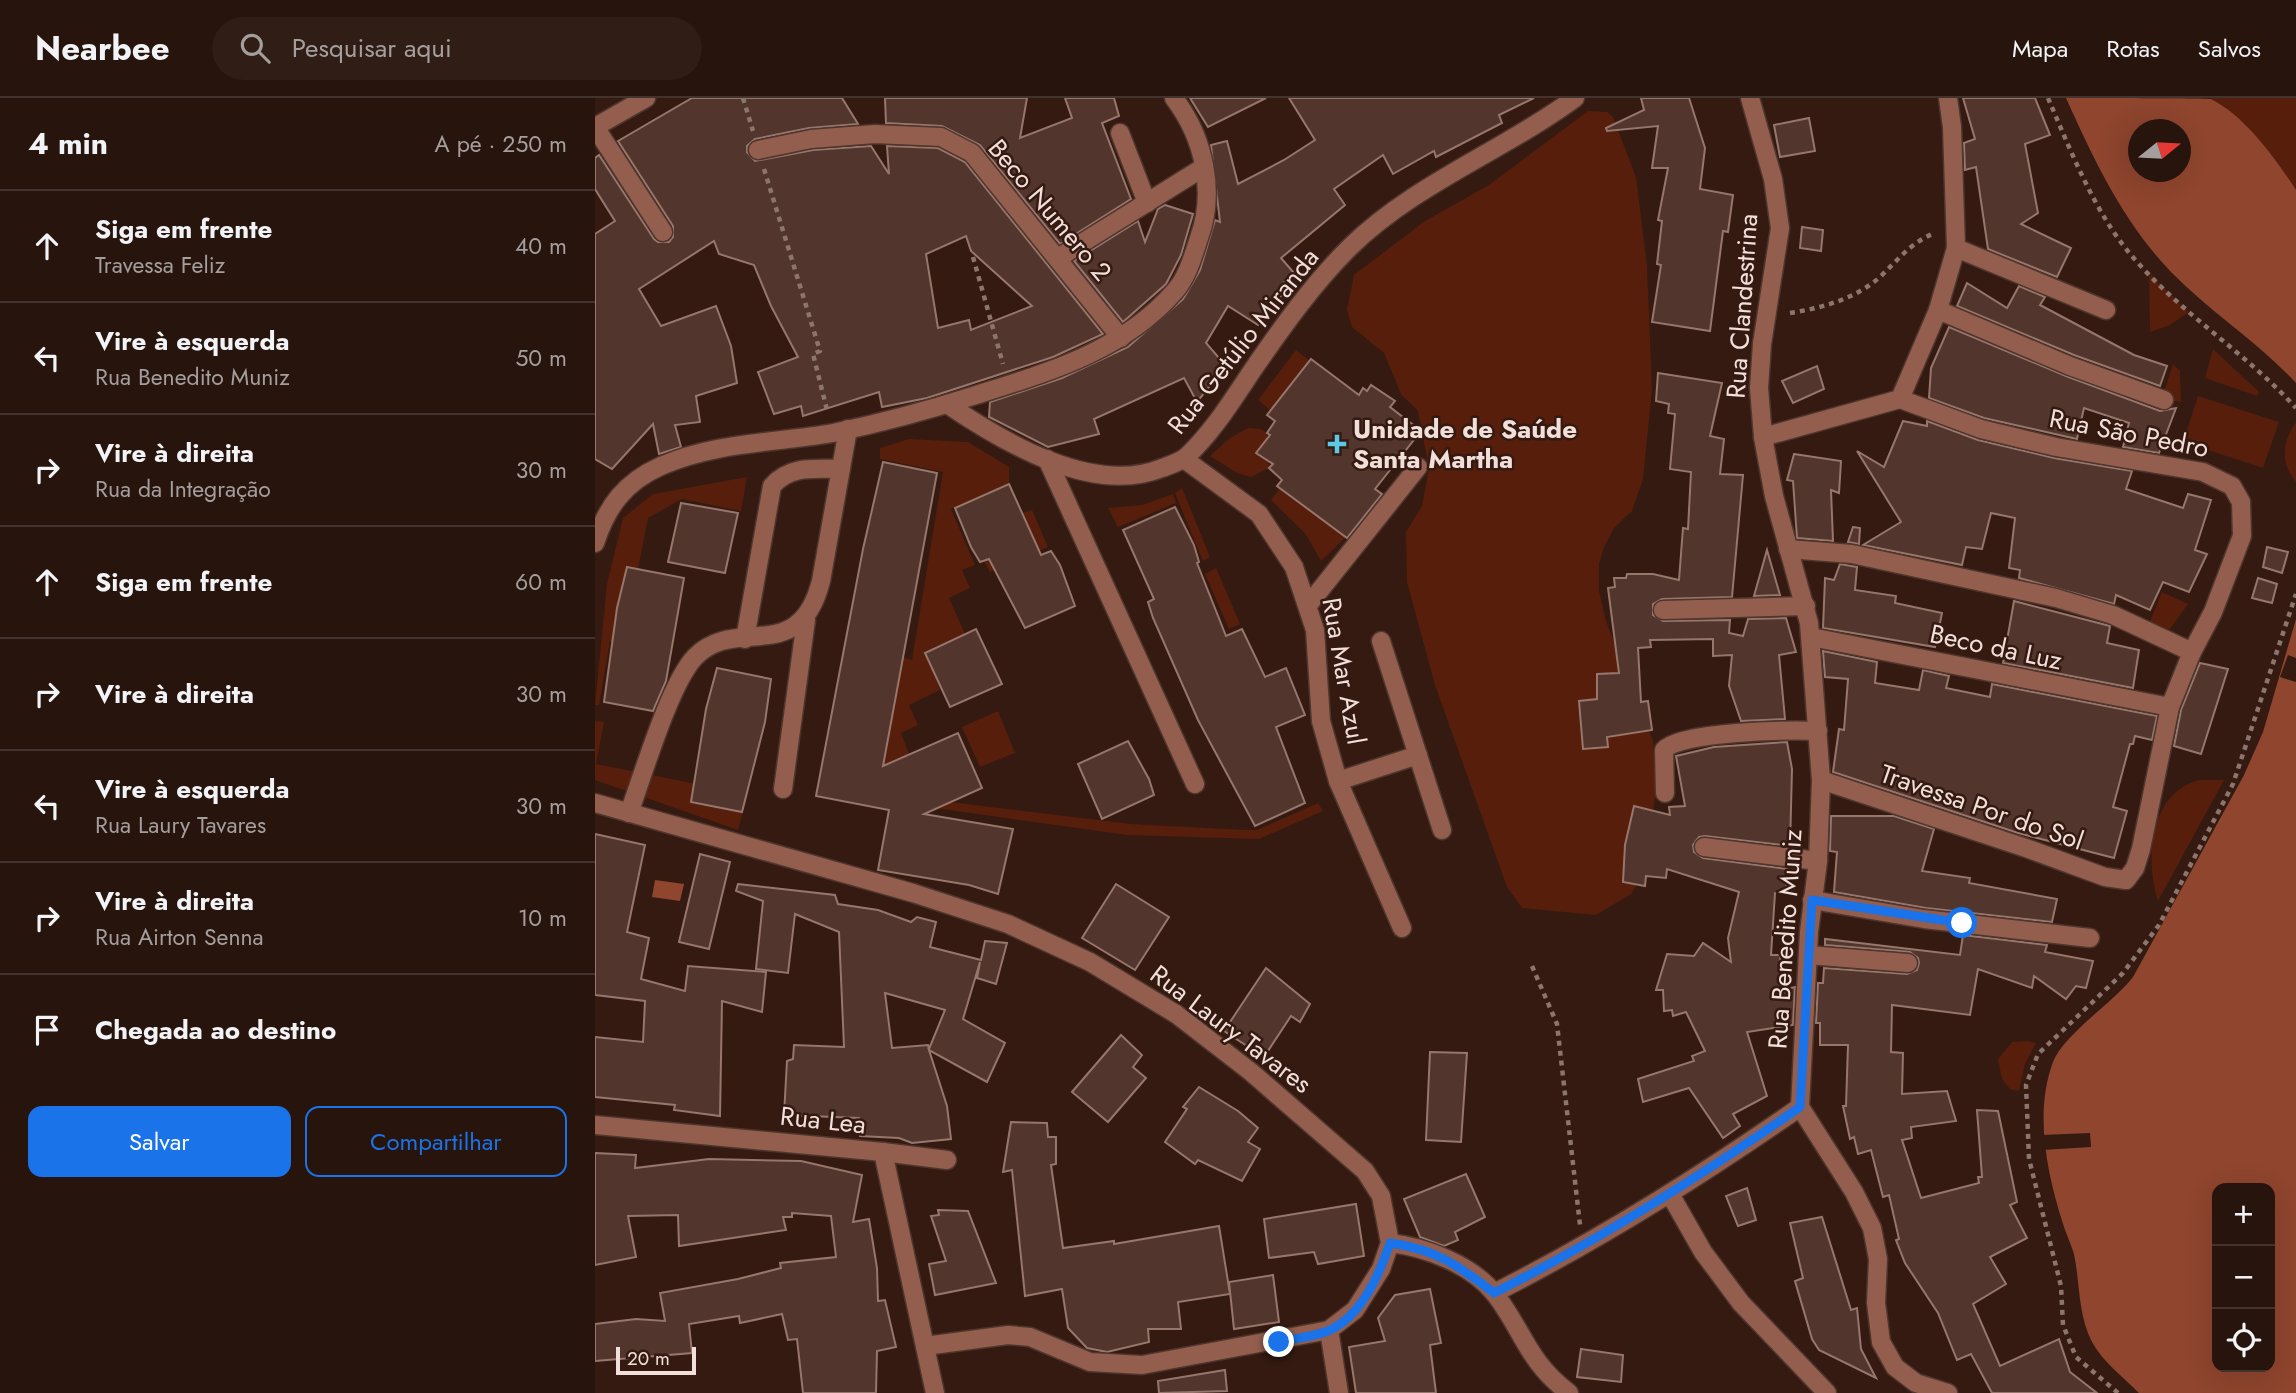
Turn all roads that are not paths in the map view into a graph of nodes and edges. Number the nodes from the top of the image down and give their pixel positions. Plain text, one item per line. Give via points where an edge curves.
1 (646, 98) edge
2 (1174, 98) edge
3 (1575, 98) edge
4 (1750, 98) edge
5 (1948, 98) edge
6 (595, 127) edge
7 (1120, 133) dead end
8 (758, 150) road end
9 (1204, 167) junction
10 (1147, 203) junction
11 (663, 232) dead end
12 (1956, 248) junction
13 (1058, 258) junction
14 (1938, 310) junction
15 (2106, 310) dead end
16 (1121, 338) junction
17 (1900, 400) junction
18 (2164, 400) dead end
19 (947, 404) junction
20 (840, 431) junction
21 (1763, 437) junction
22 (1047, 459) junction
23 (1184, 459) junction
24 (1418, 467) dead end
25 (841, 469) junction
26 (595, 543) edge
27 (1788, 549) junction
28 (1309, 604) junction
29 (1806, 606) junction
30 (1663, 610) dead end
31 (806, 620) junction
32 (1811, 637) junction
33 (745, 639) junction
34 (1381, 641) dead end
35 (2192, 652) junction
36 (2170, 707) junction
37 (1818, 731) junction
38 (1418, 755) junction
39 (1821, 780) junction
40 (1338, 781) junction
41 (1195, 784) dead end
42 (783, 789) dead end
43 (1665, 793) dead end
44 (595, 803) edge
45 (629, 813) junction
46 (1443, 830) dead end
47 (1704, 847) dead end
48 (1818, 861) junction
49 (2126, 880) joint
50 (1812, 900) junction
51 (1402, 928) dead end
52 (2089, 938) dead end
53 (1808, 955) junction
54 (1908, 963) dead end
55 (1800, 1107) junction
56 (595, 1125) edge
57 (883, 1152) junction
58 (947, 1160) dead end
59 (1670, 1194) junction
60 (1390, 1243) junction
61 (1494, 1293) junction
62 (1329, 1330) junction
63 (925, 1346) junction
64 (935, 1393) edge
65 (1339, 1393) edge
66 (1569, 1393) edge
67 (1827, 1393) edge
68 (1948, 1393) edge

1 - 6 street
2 - 9 street via 1199,141
3 - 23 street, Rua Getúlio Miranda via 1398,208 1350,247 1311,290 1219,420
4 - 21 street, Rua Clandestrina via 1773,179 1780,228 1759,388
5 - 12 street
6 - 11 street
7 - 10 street
8 - 13 street, Beco Numero 2 via 811,139 875,134 941,137 972,153
9 - 10 street
9 - 16 street via 1205,223 1189,267 1177,289
10 - 13 street
12 - 14 street
12 - 15 street
13 - 16 street, Beco Numero 2
14 - 17 street
14 - 18 street
16 - 19 street via 1063,368
17 - 21 street
17 - 35 street, Rua São Pedro via 1981,429 2056,447 2189,469 2232,486 2241,502 2242,536
19 - 20 street
19 - 22 street, Rua Getúlio Miranda
20 - 25 street
20 - 26 street via 712,450 661,466 629,485 604,514
21 - 27 street, Rua Benedito Muniz
22 - 23 street, Rua Getúlio Miranda via 1093,474 1130,478
22 - 41 street
23 - 28 street, Rua Mar Azul via 1259,514 1294,568
24 - 28 street
25 - 31 street via 821,582
25 - 33 street via 793,470 772,486
27 - 29 street, Rua Benedito Muniz
27 - 35 street via 1852,554 2056,598 2113,615
28 - 40 street, Rua Mar Azul via 1321,721
29 - 30 street
29 - 32 street, Rua Benedito Muniz
31 - 33 street via 790,629
31 - 42 street
32 - 36 street, Beco da Luz
32 - 37 street, Rua Benedito Muniz
33 - 45 street via 711,646 696,655 684,673
34 - 38 street
35 - 36 street, Rua São Pedro
36 - 49 street, Rua São Pedro via 2141,849
37 - 39 street, Rua Benedito Muniz
37 - 43 street via 1675,741 1664,750
38 - 40 street
38 - 46 street
39 - 48 street, Rua Benedito Muniz
39 - 49 street, Travessa Por do Sol via 2105,877
40 - 51 street, Rua Mar Azul
44 - 45 street, Rua Laury Tavares
45 - 60 street, Rua Laury Tavares via 913,893 1007,924 1090,962 1175,1014 1251,1072 1365,1171 1381,1196
47 - 48 street
48 - 50 street, Rua Benedito Muniz
50 - 52 street via 1924,919
50 - 53 street, Rua Benedito Muniz
53 - 54 street
53 - 55 street, Rua Benedito Muniz
55 - 59 street
55 - 68 street via 1854,1192 1871,1228 1878,1259 1876,1303 1881,1342 1895,1367 1916,1383
56 - 57 street, Rua Lea
57 - 58 street
57 - 63 street, Rua Lea
59 - 61 street via 1583,1248
59 - 67 street via 1703,1252 1741,1303
60 - 61 street via 1433,1252
60 - 62 street via 1372,1288 1355,1310
61 - 66 street via 1547,1377
62 - 63 street via 1128,1365 1090,1362 1019,1336 972,1337
62 - 65 street
63 - 64 street, Rua Lea

